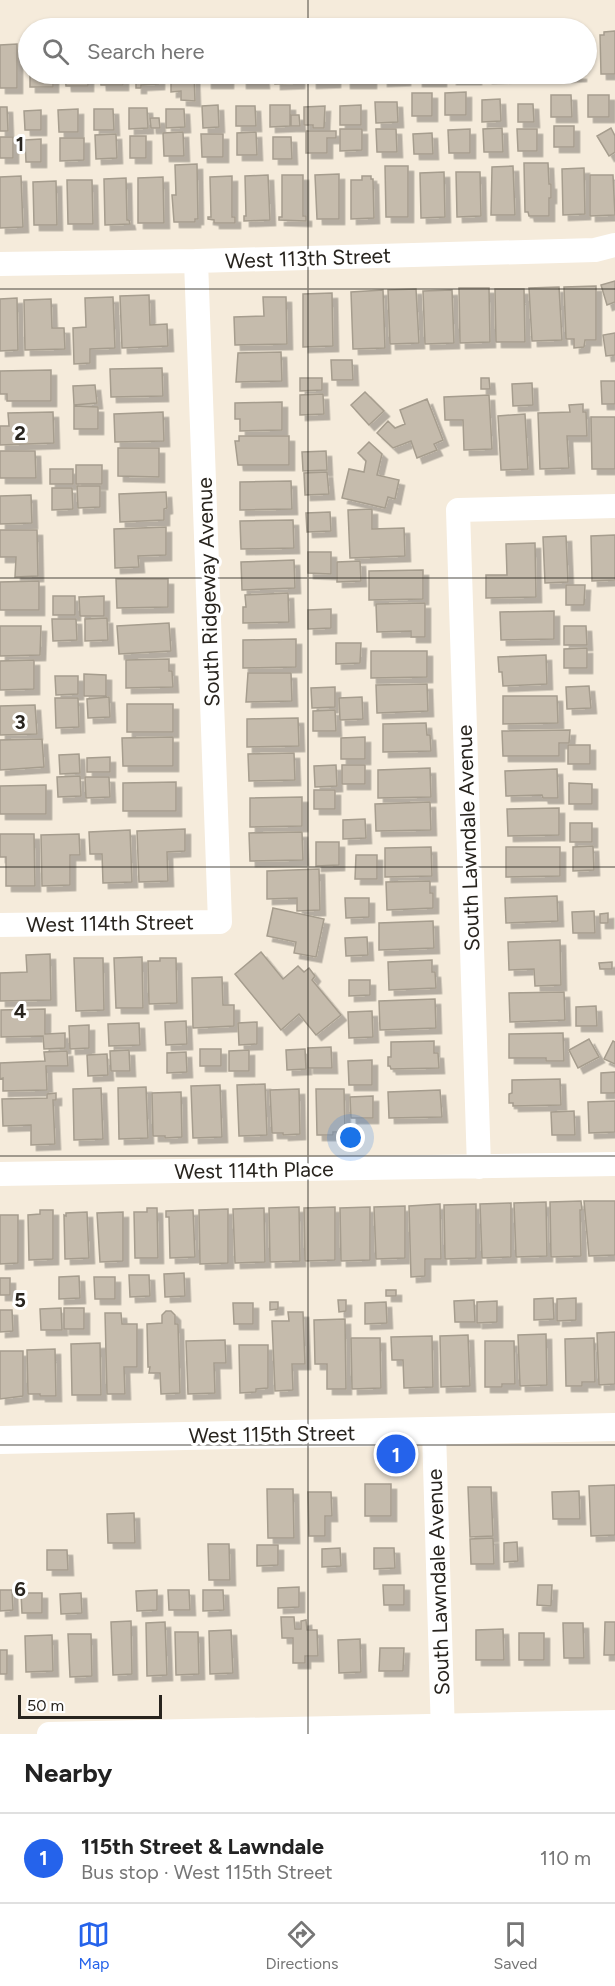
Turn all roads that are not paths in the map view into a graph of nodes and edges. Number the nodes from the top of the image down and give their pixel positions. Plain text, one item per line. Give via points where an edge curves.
1 (615, 245) edge
2 (196, 261) junction
3 (0, 264) edge
4 (615, 506) edge
5 (220, 922) joint
6 (0, 925) edge
7 (615, 1164) edge
8 (479, 1167) junction
9 (0, 1174) edge
10 (615, 1427) edge
11 (434, 1431) junction
12 (0, 1440) edge
13 (615, 1722) edge
14 (443, 1730) edge
15 (49, 1734) edge

1 - 2 street, West 113th Street via 595,250
2 - 3 street, West 113th Street
2 - 5 street, South Ridgeway Avenue
4 - 8 street, South Lawndale Avenue via 458,510
5 - 6 street, West 114th Street
7 - 8 street, West 114th Place
8 - 9 street, West 114th Place
10 - 11 street, West 115th Street
11 - 12 street, West 115th Street
11 - 14 street, South Lawndale Avenue
13 - 14 street
14 - 15 street

